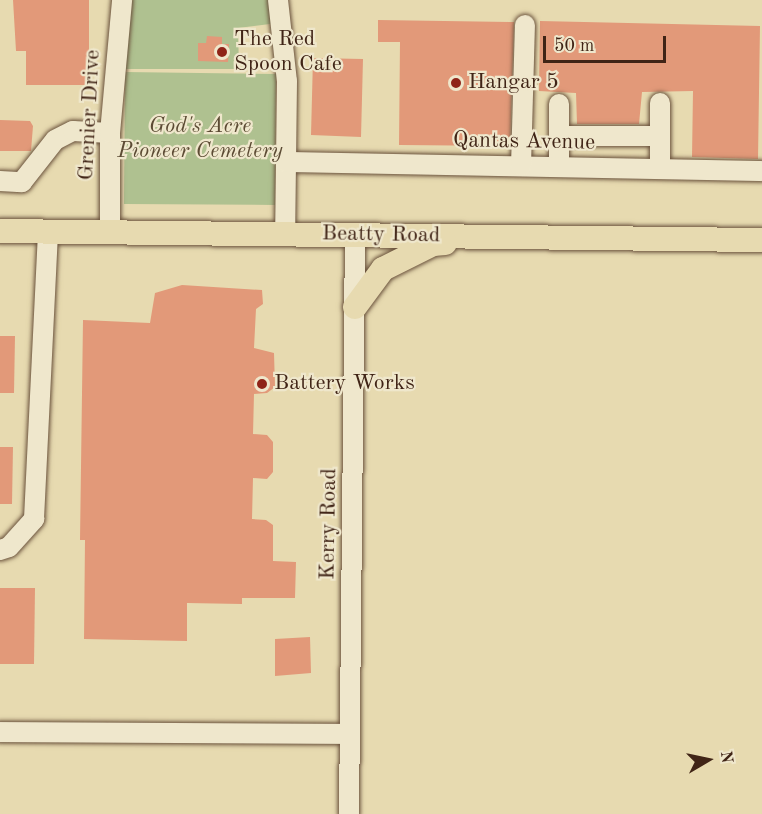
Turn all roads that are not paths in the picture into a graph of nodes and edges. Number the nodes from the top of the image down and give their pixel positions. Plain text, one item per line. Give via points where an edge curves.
1 (122, 0) edge
2 (278, 0) edge
3 (525, 25) dead end
4 (660, 103) dead end
5 (558, 104) dead end
6 (110, 133) junction
7 (559, 136) junction
8 (660, 136) junction
9 (286, 162) junction
10 (521, 166) junction
11 (559, 167) junction
12 (660, 169) junction
13 (762, 171) edge
14 (0, 181) edge
15 (0, 231) edge
16 (48, 231) junction
17 (110, 232) junction
18 (285, 234) junction
19 (355, 234) junction
20 (504, 236) junction
21 (762, 240) edge
22 (355, 307) junction
23 (0, 550) edge
24 (0, 732) edge
25 (351, 734) junction
26 (349, 814) edge

1 - 6 street, Grenier Drive
2 - 9 street via 286,81
3 - 10 street
4 - 8 street
5 - 7 street
6 - 14 street via 74,131 55,140 22,182
6 - 17 street, Grenier Drive
7 - 8 street
7 - 11 street
8 - 12 street
9 - 10 street, Qantas Avenue
9 - 18 street
10 - 11 street, Qantas Avenue
11 - 12 street, Qantas Avenue
12 - 13 street, Qantas Avenue
15 - 16 main road, Beatty Road
16 - 17 main road, Beatty Road
16 - 23 street via 34,519 9,548
17 - 18 main road, Beatty Road
18 - 19 main road, Beatty Road
19 - 20 main road, Beatty Road
19 - 22 street, Kerry Road
20 - 21 main road, Beatty Road
20 - 22 main road via 425,248 383,269
22 - 25 street, Kerry Road
24 - 25 street
25 - 26 street, Kerry Road

